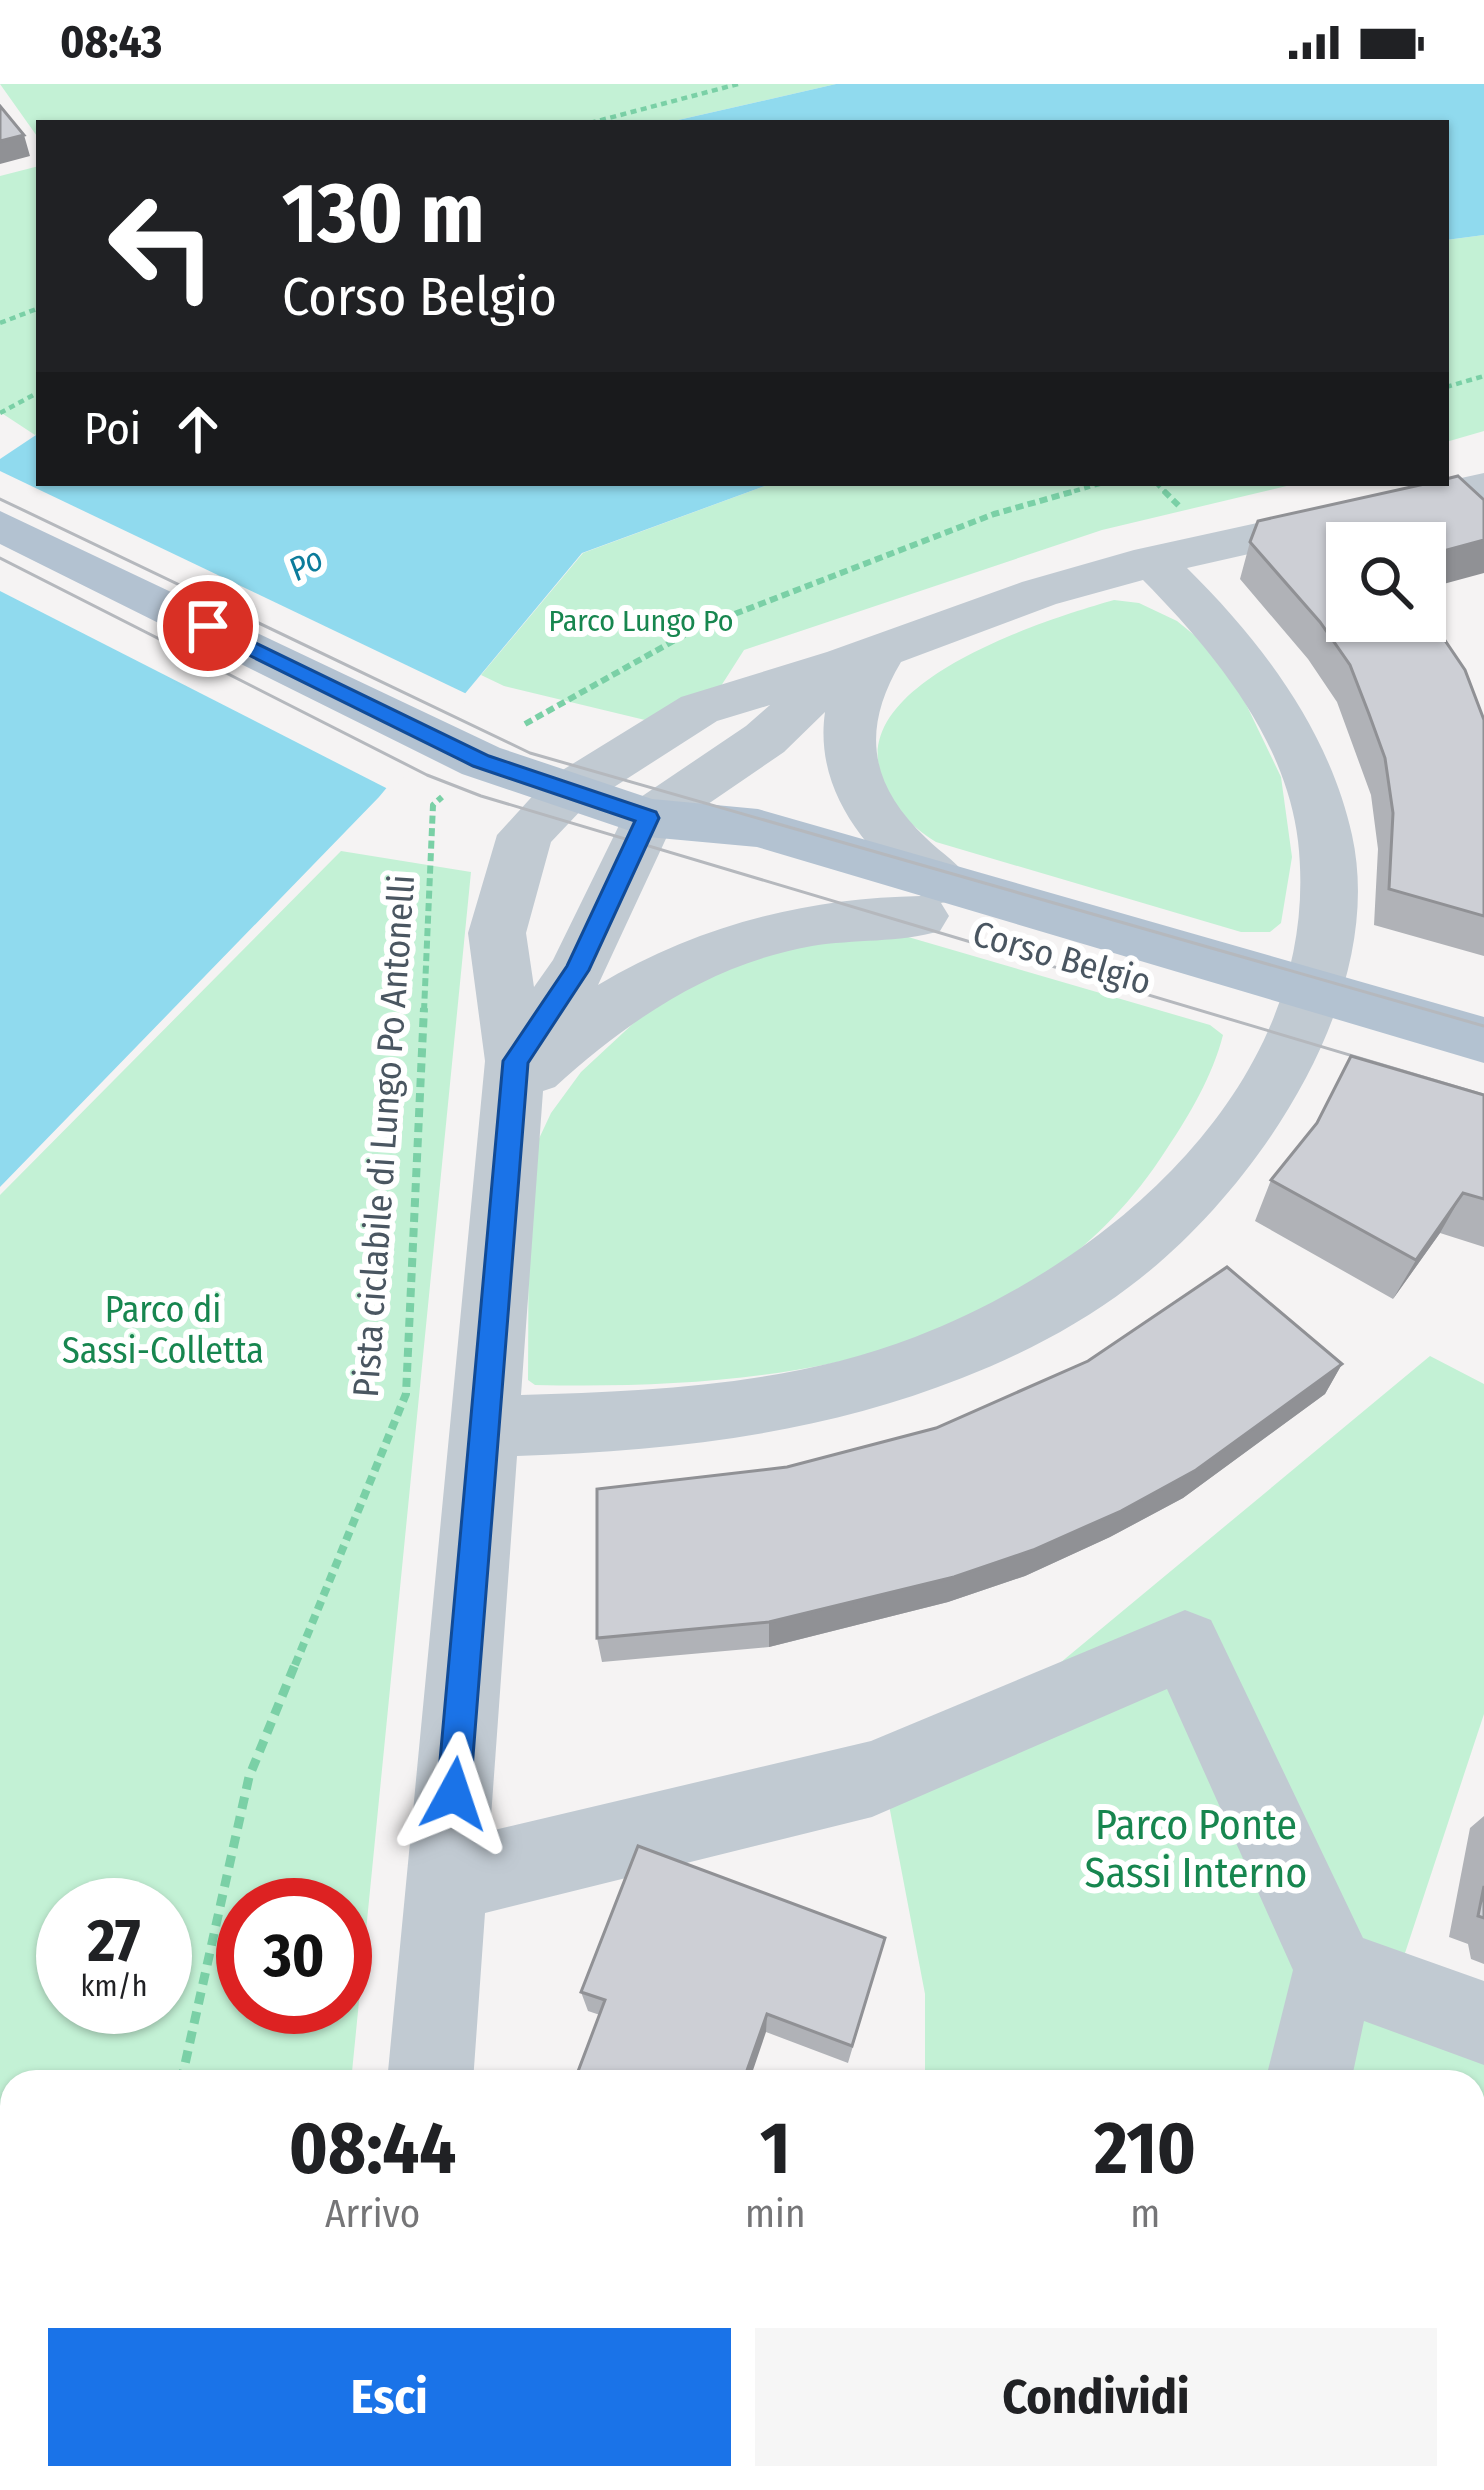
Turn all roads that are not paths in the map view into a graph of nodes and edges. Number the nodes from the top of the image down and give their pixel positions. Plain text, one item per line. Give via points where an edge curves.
1 (1478, 495) edge
2 (0, 525) edge
3 (1151, 562) junction
4 (865, 656) junction
5 (567, 792) junction
6 (648, 818) junction
7 (932, 900) junction
8 (1306, 1009) junction
9 (1484, 1040) edge
10 (513, 1077) junction
11 (1484, 1079) edge
12 (485, 1426) junction
13 (446, 1882) junction
14 (1335, 1969) junction
15 (1484, 2023) edge
16 (431, 2070) edge
17 (1311, 2070) edge

1 - 3 street
2 - 5 main road, Corso Belgio via 476,758
3 - 4 street
3 - 8 street via 1214,622 1269,700 1307,774 1327,874 1324,948
4 - 5 street via 699,709
4 - 6 street via 765,739
4 - 7 street via 851,713 851,760 860,791
5 - 6 main road, Corso Belgio
5 - 10 street via 525,835 497,933
6 - 7 main road, Corso Belgio via 712,856
6 - 10 street via 577,970
7 - 8 main road, Corso Belgio
7 - 10 street via 791,927 685,961
8 - 9 main road, Corso Belgio
8 - 11 main road, Corso Belgio
8 - 12 street via 1265,1095 1187,1199 1043,1309 937,1358 819,1395 655,1421
10 - 12 street
12 - 13 street
13 - 14 street via 872,1779 1185,1645
13 - 16 street
14 - 15 street
14 - 17 street

